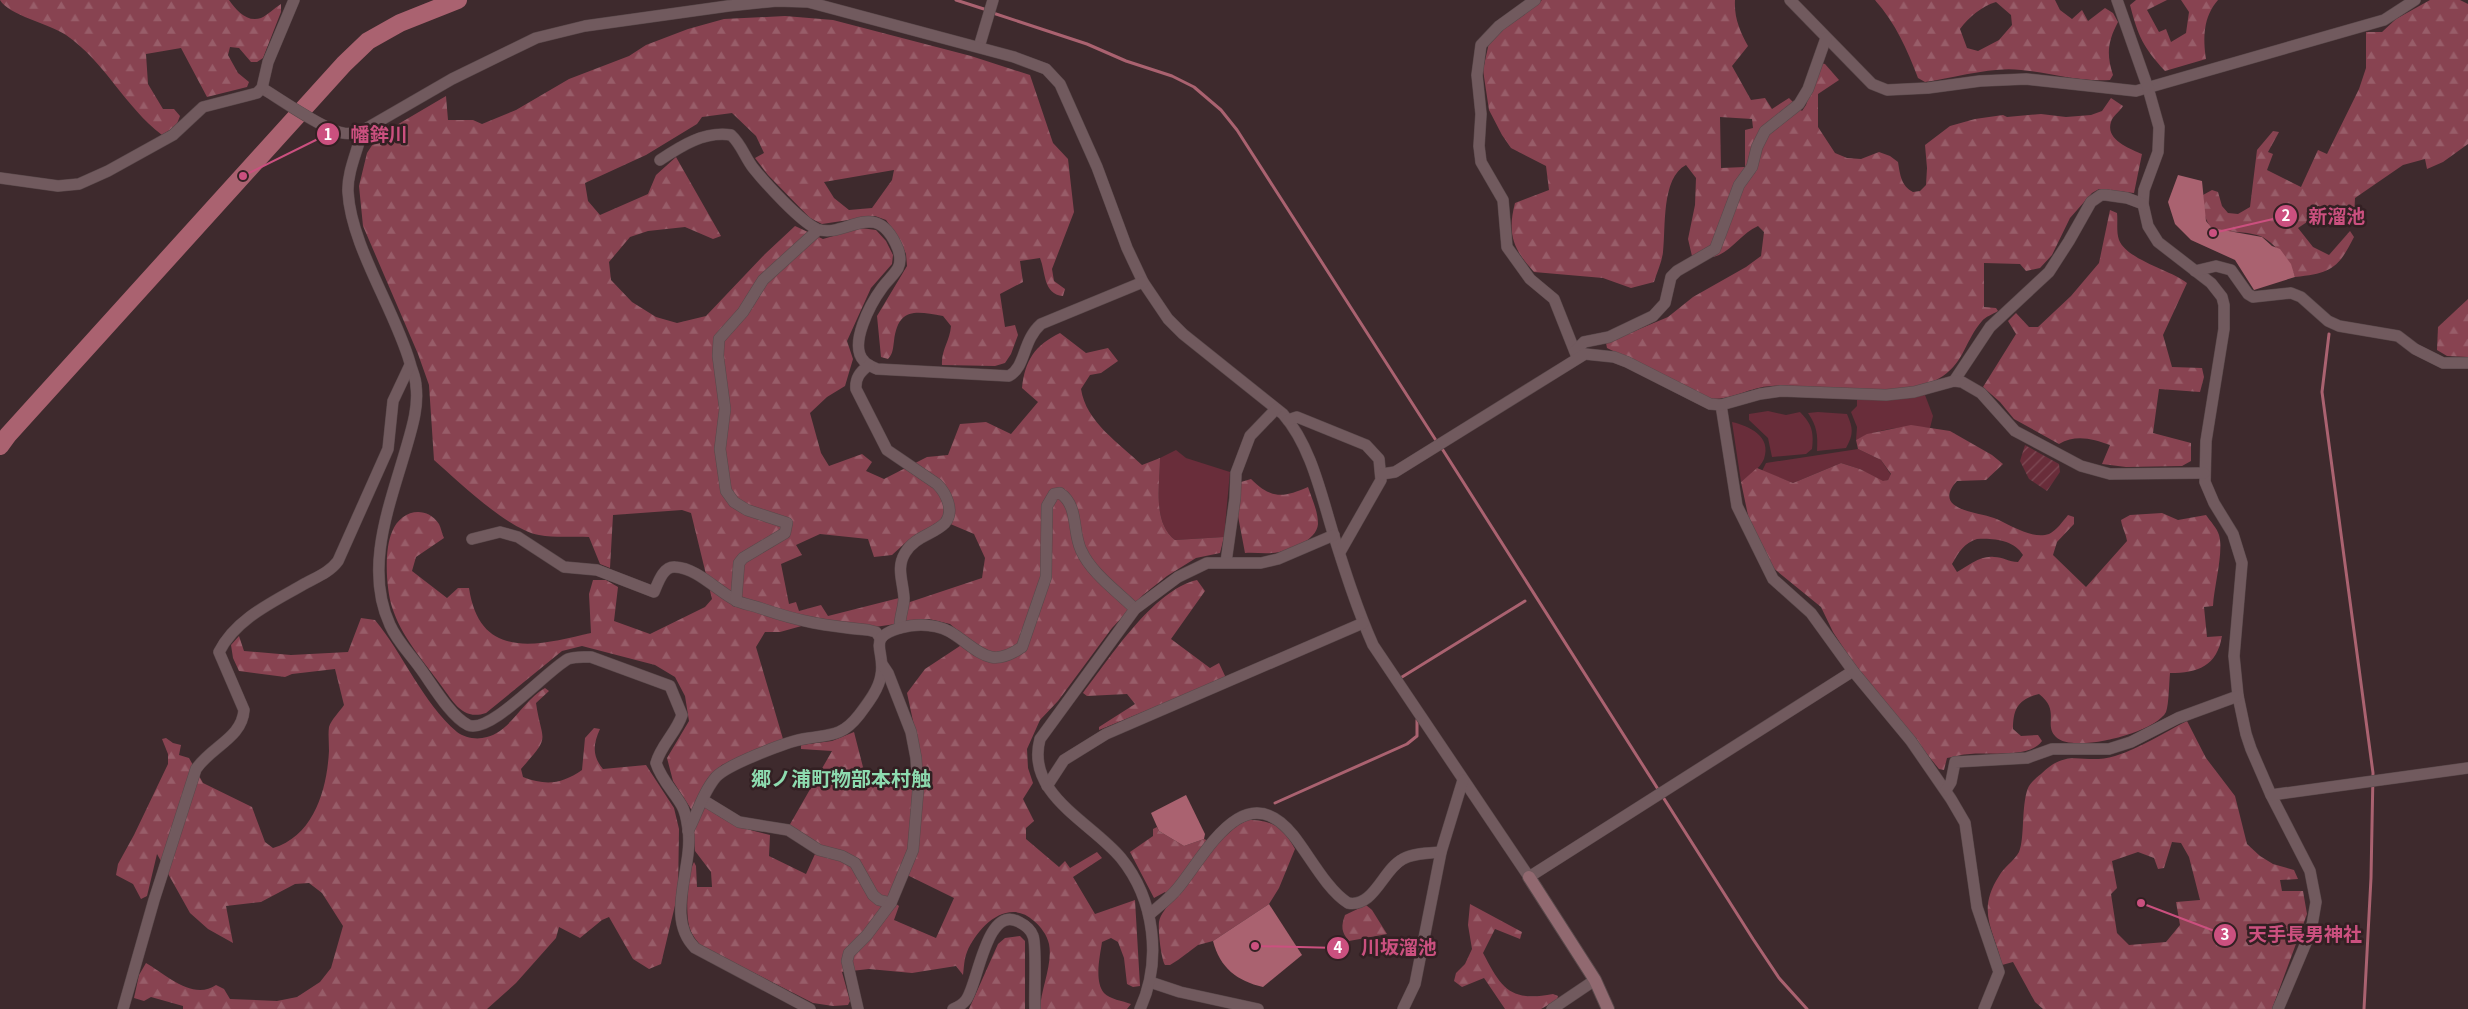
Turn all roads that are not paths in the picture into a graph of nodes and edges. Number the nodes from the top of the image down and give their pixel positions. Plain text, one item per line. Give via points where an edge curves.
1 (294, 0) edge
2 (1535, 0) edge
3 (1790, 0) edge
4 (2117, 0) edge
5 (2415, 0) edge
6 (992, 3) edge
7 (1826, 38) junction
8 (979, 47) junction
9 (262, 88) junction
10 (2148, 88) junction
11 (362, 131) junction
12 (660, 160) dead end
13 (0, 178) edge
14 (2144, 204) junction
15 (818, 230) junction
16 (2195, 270) junction
17 (1142, 282) junction
18 (1576, 353) junction
19 (2468, 363) edge
20 (410, 365) junction
21 (869, 365) junction
22 (1954, 381) junction
23 (1722, 405) junction
24 (1276, 409) junction
25 (1288, 420) junction
26 (2204, 473) junction
27 (1382, 474) junction
28 (1334, 535) junction
29 (472, 539) dead end
30 (1340, 552) junction
31 (1226, 562) junction
32 (736, 601) junction
33 (1135, 609) junction
34 (1363, 623) junction
35 (900, 628) junction
36 (880, 638) junction
37 (882, 664) junction
38 (1853, 671) junction
39 (2238, 696) junction
40 (2468, 768) edge
41 (1463, 780) junction
42 (1047, 786) junction
43 (1946, 790) junction
44 (2271, 795) junction
45 (703, 800) junction
46 (688, 831) junction
47 (1441, 852) junction
48 (1529, 877) junction
49 (891, 903) junction
50 (1150, 914) junction
51 (1595, 980) junction
52 (1150, 982) junction
53 (123, 1009) edge
54 (810, 1009) edge
55 (858, 1009) edge
56 (954, 1009) edge
57 (1034, 1009) edge
58 (1140, 1009) edge
59 (1258, 1009) edge
60 (1403, 1009) edge
61 (1552, 1009) edge
62 (1608, 1009) edge
63 (1984, 1009) edge
64 (2278, 1009) edge

1 - 9 street via 268,62
2 - 18 street via 1500,26 1482,45 1477,75 1479,146 1481,162 1503,200 1507,247 1530,279 1554,299
3 - 7 street
4 - 10 street
5 - 10 street via 2384,20
6 - 8 street
7 - 10 street via 1872,84 1887,90 2026,79 2115,90
7 - 18 street via 1808,89 1799,104 1765,131 1752,168 1739,185 1715,249 1671,277 1665,302 1653,316 1609,336 1584,342
8 - 11 street via 824,5 792,0 728,6 612,22 536,38 452,78
8 - 17 street via 1046,69 1060,84
9 - 11 street via 341,133
9 - 13 street via 252,94 203,107 173,136 79,184 58,186
10 - 14 street via 2159,137 2158,152 2144,190
11 - 20 street via 350,176 349,201 358,234
12 - 15 street via 687,142 711,135 731,135 771,188
14 - 16 street via 2151,233
14 - 22 street via 2106,195 2091,202 2049,272 1990,327
15 - 21 street via 872,222 880,225 898,249 899,267 880,290 859,338 860,355
15 - 32 street via 763,280 743,312 719,339 725,408 720,449 726,491 734,502 747,510 781,519 788,528 739,563
16 - 19 street via 2216,266 2231,270 2253,298 2291,293 2339,326 2398,336 2443,363
16 - 26 street via 2214,287 2224,305 2224,329
17 - 21 street via 1041,324 1026,343 1020,368 1009,376 922,373 877,369
17 - 24 street via 1183,334
18 - 23 street via 1627,362 1710,404
18 - 27 street via 1439,445 1395,472
20 - 46 street via 416,385 416,411 383,528 378,576 393,631 460,720 470,726 478,726 497,717 556,668 578,657 591,657 670,686 682,715 656,763 683,808
20 - 53 street via 393,401 388,449 338,561 327,572 249,618 231,633 219,652 244,710 243,720 237,731 202,760 196,769
21 - 35 street via 859,374 856,390 880,439 887,450 937,484 944,491 949,506 945,523 913,541 900,565 904,598
22 - 23 street via 1914,392 1886,395 1781,391
22 - 26 street via 1980,393 2015,431 2081,466 2110,474
23 - 38 street via 1737,506 1742,519 1773,579 1812,613
24 - 25 street
24 - 31 street via 1250,436 1236,473
25 - 27 street via 1297,417 1366,445 1379,459
25 - 28 street via 1307,455
26 - 39 street via 2209,494 2233,534 2242,563 2234,656
27 - 30 street via 1373,496
28 - 30 street
28 - 31 street via 1278,559 1260,563
29 - 32 street via 500,532 518,537 564,567 597,570 654,592 668,568 675,567 692,572
30 - 34 street
31 - 33 street via 1207,562 1193,569
32 - 36 street via 819,625 876,632
33 - 35 street via 1096,571 1081,551 1072,508 1060,493 1054,494 1047,506 1046,577 1022,648 1000,658 988,658 954,634 938,628 915,625
33 - 42 street via 1040,739 1038,765
34 - 41 street via 1383,660
34 - 42 street via 1106,734 1064,760
35 - 36 street
36 - 37 street via 878,646
37 - 45 street via 878,685 850,726 838,734 792,742 728,768 717,777
37 - 49 street via 911,732 918,791 914,850
38 - 43 street via 1911,741
38 - 48 street
39 - 43 street via 2178,718 2110,749 2052,749 2027,758 1954,762 1951,782
39 - 44 street via 2250,749
40 - 44 street
41 - 47 street
41 - 48 street
42 - 50 street via 1121,858 1138,884
43 - 63 street via 1967,828 1977,907 1999,972
44 - 64 street via 2310,871 2316,902 2311,931
45 - 46 street
45 - 49 street via 739,822 788,830 819,850 855,863 873,895
46 - 54 street via 681,909 688,942
47 - 50 street via 1404,858 1387,871 1370,896 1354,904 1348,903 1335,893 1280,822 1265,814 1247,814 1226,827 1208,846 1177,890
47 - 60 street via 1415,984
48 - 51 street
49 - 55 street via 849,953 847,961
50 - 52 street
51 - 61 street
51 - 62 street
52 - 58 street
52 - 59 street
56 - 57 street via 967,999 989,937 1008,920 1023,925 1034,938

